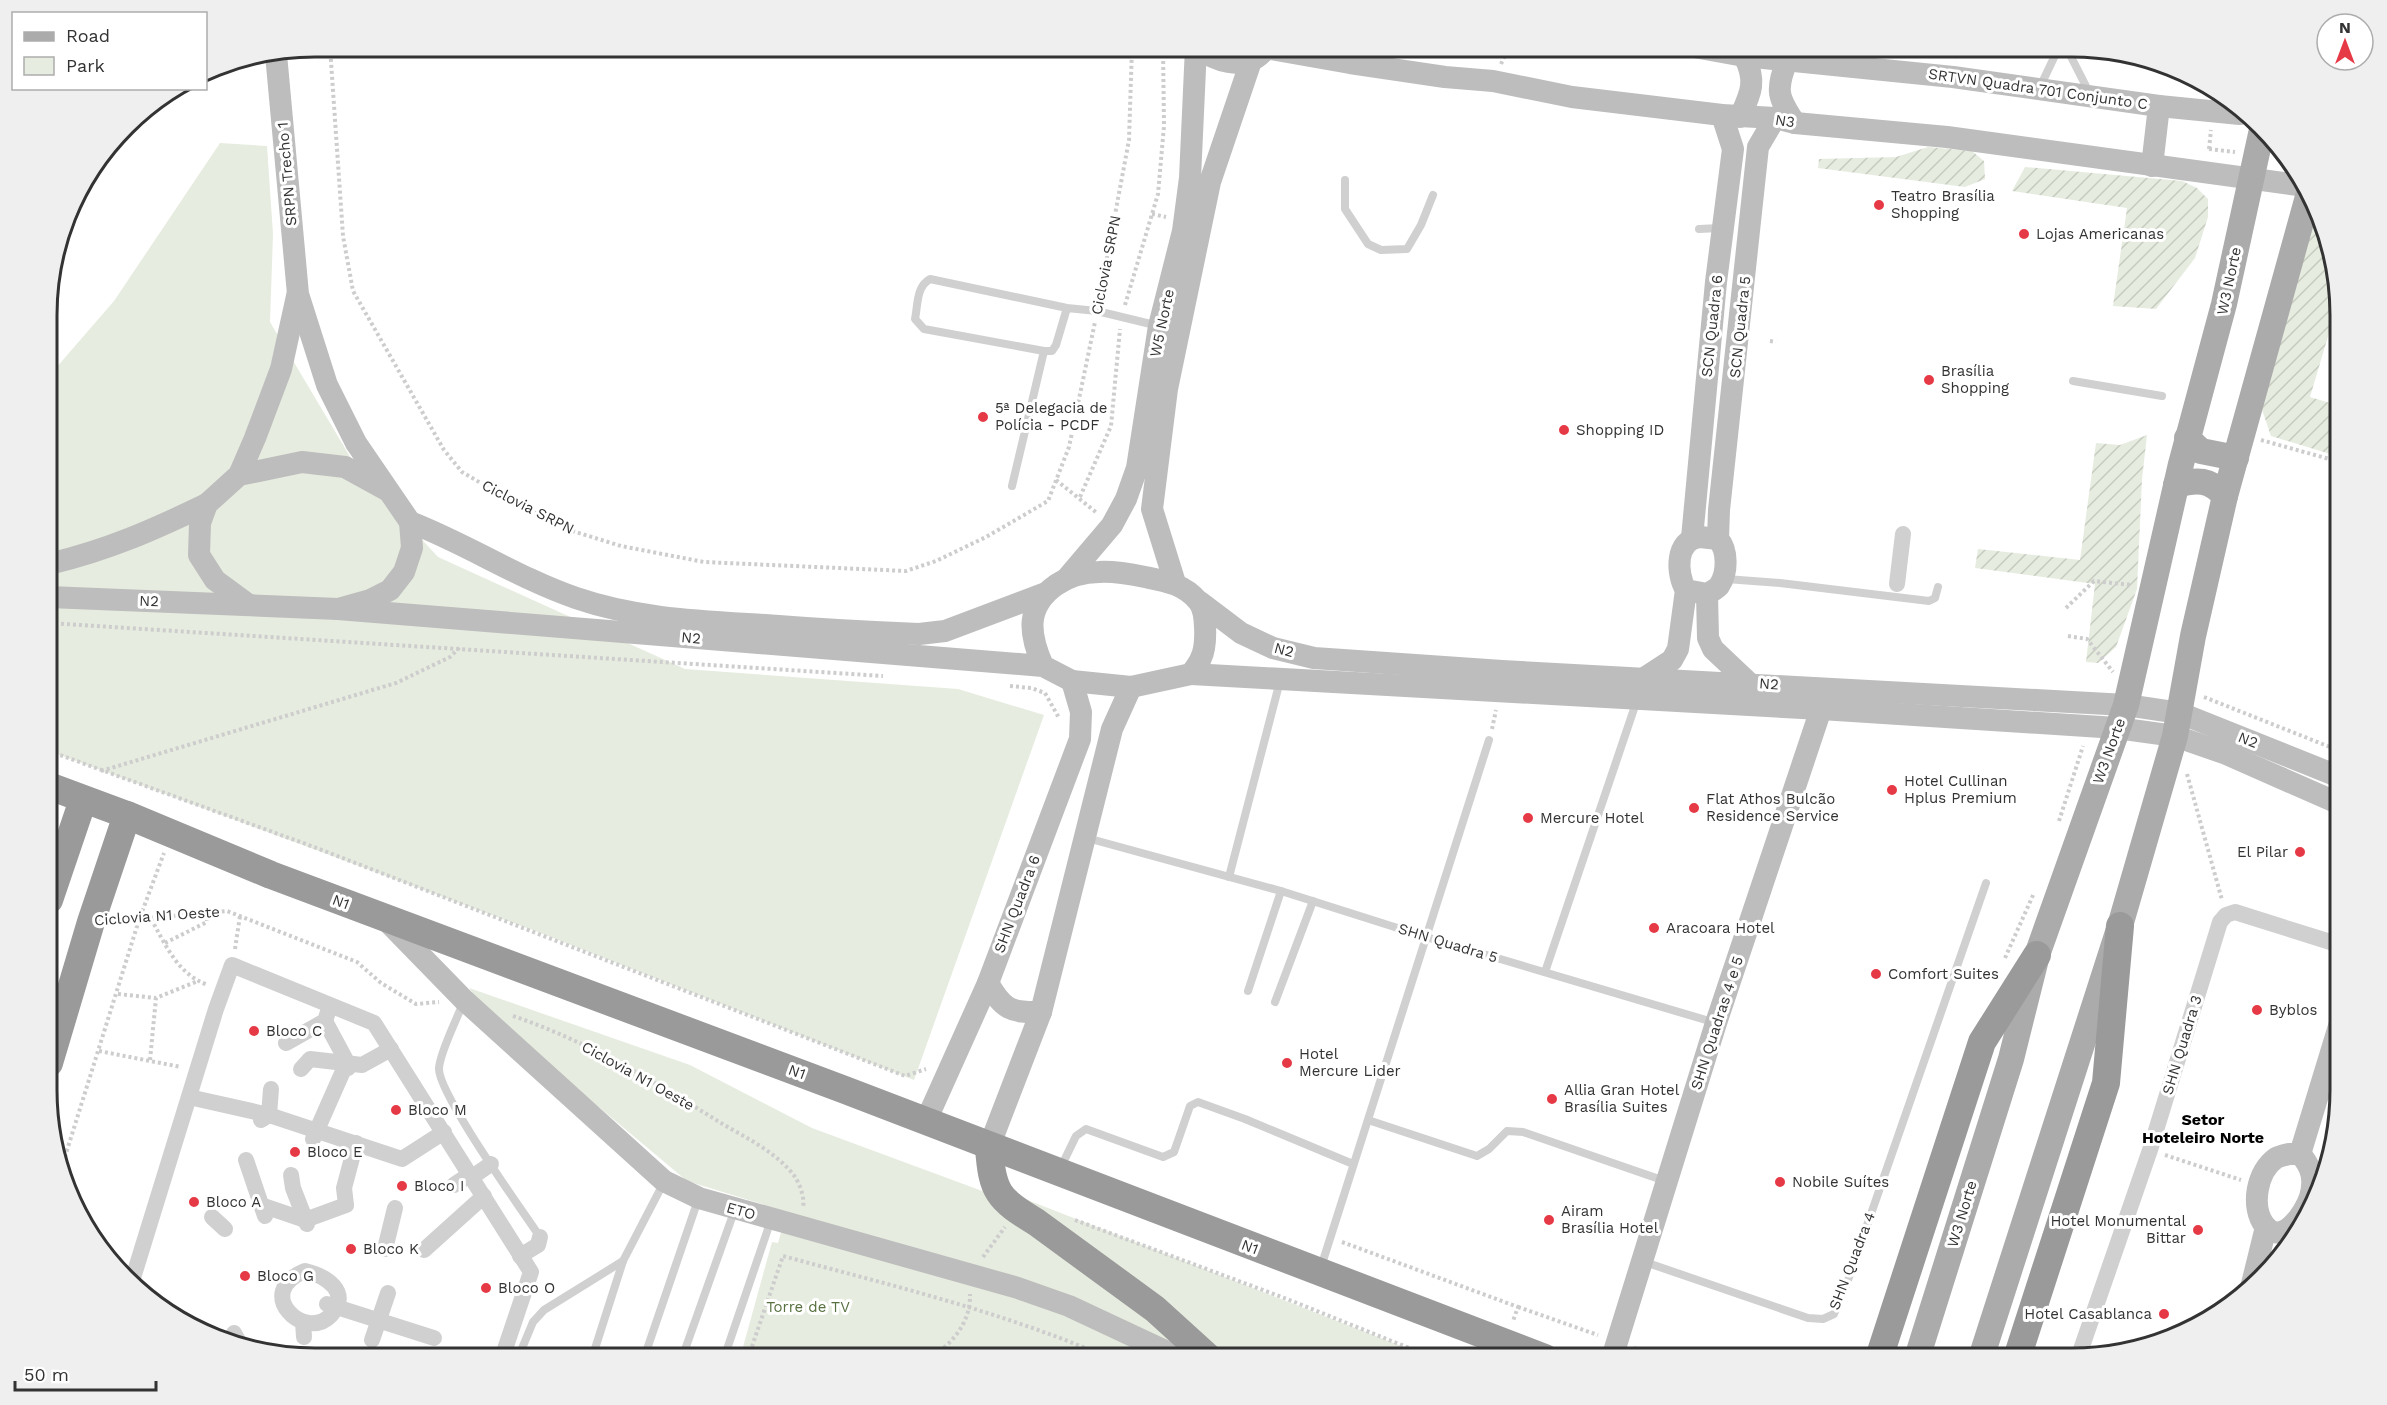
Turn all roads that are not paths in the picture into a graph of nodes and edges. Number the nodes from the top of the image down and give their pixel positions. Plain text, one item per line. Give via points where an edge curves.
1 (1196, 57) edge
2 (1214, 57) edge
3 (1246, 57) edge
4 (1259, 57) edge
5 (1299, 57) edge
6 (1744, 57) edge
7 (1752, 57) edge
8 (2054, 57) edge
9 (2072, 57) edge
10 (277, 60) edge
11 (1786, 61) junction
12 (2039, 88) junction
13 (2091, 94) junction
14 (2159, 106) junction
15 (2232, 113) edge
16 (1731, 116) junction
17 (1785, 121) junction
18 (2260, 139) edge
19 (2152, 166) junction
20 (1345, 180) dead end
21 (2250, 180) junction
22 (2294, 185) edge
23 (1433, 195) dead end
24 (2305, 206) edge
25 (1722, 228) junction
26 (1700, 229) dead end
27 (298, 294) junction
28 (1067, 308) junction
29 (1159, 326) junction
30 (1044, 351) junction
31 (2073, 381) dead end
32 (2162, 396) dead end
33 (2187, 438) junction
34 (2239, 446) junction
35 (239, 475) junction
36 (2176, 485) junction
37 (1012, 486) dead end
38 (389, 491) junction
39 (2225, 496) junction
40 (207, 504) junction
41 (410, 522) junction
42 (1903, 534) dead end
43 (1692, 538) junction
44 (1718, 539) junction
45 (57, 562) edge
46 (1067, 578) junction
47 (1175, 583) junction
48 (1897, 584) dead end
49 (1938, 587) dead end
50 (1705, 588) junction
51 (1043, 594) junction
52 (57, 597) edge
53 (1200, 602) junction
54 (249, 605) junction
55 (338, 609) junction
56 (1043, 666) junction
57 (1191, 674) junction
58 (1646, 677) junction
59 (1281, 678) junction
60 (1072, 681) junction
61 (1749, 683) junction
62 (1131, 687) junction
63 (1637, 699) junction
64 (1825, 699) junction
65 (2180, 713) junction
66 (2121, 717) junction
67 (1489, 740) road end
68 (2330, 773) edge
69 (57, 789) edge
70 (2330, 797) edge
71 (83, 800) junction
72 (127, 816) junction
73 (1085, 838) junction
74 (57, 876) edge
75 (1229, 877) junction
76 (1986, 883) dead end
77 (1281, 891) junction
78 (1313, 901) junction
79 (386, 919) junction
80 (2120, 926) junction
81 (1426, 937) junction
82 (2330, 942) edge
83 (2037, 955) junction
84 (1545, 972) junction
85 (988, 983) junction
86 (1248, 991) dead end
87 (464, 1000) junction
88 (1275, 1002) dead end
89 (1041, 1012) junction
90 (328, 1013) junction
91 (1716, 1023) junction
92 (57, 1029) edge
93 (286, 1043) dead end
94 (385, 1053) junction
95 (2330, 1056) edge
96 (301, 1069) dead end
97 (349, 1069) junction
98 (271, 1089) dead end
99 (189, 1097) junction
100 (264, 1118) junction
101 (1368, 1120) junction
102 (926, 1121) junction
103 (444, 1132) junction
104 (315, 1135) junction
105 (989, 1148) junction
106 (355, 1150) junction
107 (2300, 1154) junction
108 (246, 1160) dead end
109 (491, 1164) junction
110 (1353, 1164) junction
111 (1058, 1173) junction
112 (291, 1175) dead end
113 (471, 1176) junction
114 (664, 1181) junction
115 (1667, 1182) junction
116 (454, 1185) dead end
117 (2312, 1185) edge
118 (484, 1196) junction
119 (699, 1198) junction
120 (395, 1208) dead end
121 (735, 1209) junction
122 (212, 1217) dead end
123 (771, 1219) junction
124 (306, 1222) junction
125 (2266, 1227) junction
126 (2290, 1227) edge
127 (225, 1229) dead end
128 (540, 1237) joint
129 (385, 1249) dead end
130 (424, 1250) dead end
131 (520, 1256) junction
132 (623, 1261) junction
133 (1642, 1261) junction
134 (2255, 1271) edge
135 (134, 1273) edge
136 (1320, 1274) junction
137 (267, 1285) dead end
138 (289, 1290) junction
139 (388, 1293) dead end
140 (331, 1305) junction
141 (379, 1320) junction
142 (434, 1338) dead end
143 (372, 1340) dead end
144 (2082, 1347) edge
145 (505, 1348) edge
146 (522, 1348) edge
147 (595, 1348) edge
148 (647, 1348) edge
149 (686, 1348) edge
150 (727, 1348) edge
151 (1159, 1348) edge
152 (1198, 1348) edge
153 (1516, 1348) edge
154 (1615, 1348) edge
155 (1882, 1348) edge
156 (1920, 1348) edge
157 (1984, 1348) edge
158 (2019, 1348) edge

1 - 29 main road, W5 Norte via 1184,231
2 - 3 main road, N3 via 1231,62
4 - 47 main road, W5 Norte via 1209,182 1167,389 1152,509
5 - 16 main road, N3
6 - 16 main road via 1753,85 1749,98
7 - 11 main road, SRTVN Quadra 701 Conjunto C
8 - 12 lane
9 - 13 lane
10 - 27 main road, SRPN Trecho 1
11 - 12 main road, SRTVN Quadra 701 Conjunto C
11 - 17 main road via 1778,86
12 - 13 main road, SRTVN Quadra 701 Conjunto C
13 - 14 main road, SRTVN Quadra 701 Conjunto C
14 - 15 main road, SRTVN Quadra 701 Conjunto C
14 - 19 main road
16 - 17 main road, N3
16 - 25 main road, SCN Quadra 6 via 1733,149
17 - 19 main road, N3 via 1958,138
17 - 44 main road, SCN Quadra 5 via 1758,147
18 - 21 main road, W3 Norte
19 - 21 main road, N3
20 - 23 lane via 1345,209 1368,244 1382,250 1407,249
21 - 22 main road, N3
21 - 33 main road, W3 Norte via 2224,304
24 - 34 main road
25 - 26 lane
25 - 43 main road, SCN Quadra 6
27 - 35 main road, SRPN Trecho 1 via 281,369
27 - 38 main road, SRPN Trecho 1 via 327,385 356,444
28 - 29 lane
28 - 30 lane via 1056,345 1052,351
28 - 30 lane via 930,279 923,283 915,319 924,329
29 - 46 main road, W5 Norte via 1137,468 1126,499 1112,525
30 - 37 lane
31 - 32 lane
33 - 34 main road via 2201,451
33 - 36 main road, W3 Norte
34 - 39 main road
35 - 38 main road via 313,463 345,467
35 - 40 main road
36 - 39 main road via 2202,481 2216,485
36 - 66 main road, W3 Norte
38 - 41 main road
39 - 65 main road
40 - 45 main road via 147,533
40 - 54 main road via 200,523 199,555 215,580
41 - 51 main road, N2 via 576,598 672,620 919,634 945,631
41 - 55 main road via 412,548 404,572 390,590
42 - 48 street
43 - 44 main road
43 - 50 main road via 1680,557 1680,579
44 - 50 main road via 1724,546 1725,561
46 - 47 main road via 1098,572
46 - 51 main road
47 - 53 main road
49 - 50 lane via 1935,598 1929,601 1780,582
50 - 58 main road via 1672,660
50 - 61 main road via 1708,638 1713,649
51 - 56 main road via 1034,609 1032,627
52 - 54 main road, N2
53 - 57 main road via 1205,623 1204,649
53 - 58 main road, N2 via 1241,633 1273,648 1314,658
54 - 55 main road
55 - 56 main road, N2
56 - 60 main road
57 - 59 main road, N2
57 - 62 main road
58 - 61 main road, N2
59 - 63 main road, N2
59 - 75 lane
60 - 62 main road
60 - 85 main road, SHN Quadra 6 via 1081,712 1080,739
61 - 64 main road, N2
62 - 73 main road via 1113,729
63 - 64 main road, N2
63 - 84 lane
64 - 66 main road, N2
64 - 91 main road, SHN Quadras 4 e 5
65 - 66 main road, N2
65 - 68 main road, N2
65 - 70 main road, N2 via 2224,753
65 - 80 main road
66 - 83 main road, W3 Norte
67 - 81 lane
69 - 71 highway, N1
71 - 72 highway, N1
71 - 74 highway
72 - 79 highway, N1
72 - 92 highway
73 - 75 lane, SHN Quadra 5
73 - 89 main road
75 - 77 lane, SHN Quadra 5
76 - 133 lane, SHN Quadra 4 via 1833,1314 1823,1319 1808,1318
77 - 78 lane, SHN Quadra 5
77 - 86 lane
78 - 81 lane, SHN Quadra 5
78 - 88 lane
79 - 87 main road, ETO
79 - 102 highway, N1
80 - 157 main road
80 - 158 highway via 2106,1083
81 - 84 lane, SHN Quadra 5
81 - 101 lane
82 - 144 street, SHN Quadra 3 via 2235,912 2220,922 2150,1150
83 - 155 highway via 1982,1042
83 - 156 main road, W3 Norte via 2011,1059
84 - 91 lane, SHN Quadra 5
85 - 89 main road via 1006,1008 1023,1013
85 - 102 main road, SHN Quadra 6
87 - 109 lane via 439,1065 439,1077
87 - 114 main road, ETO
89 - 105 main road
90 - 93 street
90 - 94 street via 374,1023
90 - 97 street
90 - 99 street via 232,965
91 - 115 main road, SHN Quadras 4 e 5
94 - 97 street
94 - 103 street via 420,1083
95 - 107 main road
96 - 97 street via 310,1059
97 - 104 street
98 - 100 street
99 - 100 street
99 - 135 street
100 - 104 street
101 - 110 lane
101 - 115 lane via 1477,1156 1507,1131 1523,1132
102 - 105 highway, N1
103 - 106 street via 402,1159
103 - 113 street
104 - 106 street
105 - 111 highway, N1
105 - 152 highway via 996,1191 1155,1309
106 - 124 street via 343,1192 346,1205
107 - 117 main road via 2310,1165
107 - 125 main road via 2276,1159 2264,1172 2257,1199
108 - 124 street via 263,1210
109 - 113 street
109 - 128 lane
110 - 111 lane via 1198,1102 1190,1106 1174,1152 1162,1156 1086,1129 1076,1136
110 - 136 lane
111 - 136 highway, N1
112 - 124 street
113 - 116 street
113 - 118 street
114 - 119 main road, ETO
114 - 132 lane
115 - 133 main road, SHN Quadras 4 e 5
118 - 130 street
118 - 131 street
119 - 121 main road, ETO
119 - 148 lane
120 - 129 street
121 - 123 main road, ETO
121 - 149 lane
122 - 127 street
123 - 150 lane
123 - 151 main road, ETO via 1018,1288 1069,1306
125 - 126 main road via 2276,1232
125 - 134 main road
128 - 131 street via 538,1245
131 - 145 street via 531,1272
132 - 146 lane via 544,1310 533,1323
132 - 147 lane
133 - 154 main road, SHN Quadras 4 e 5
136 - 153 highway, N1
137 - 138 street
138 - 140 street via 283,1300 286,1311 304,1329 331,1315
138 - 140 street via 291,1277 325,1269 338,1293
139 - 141 street
140 - 141 street
141 - 142 street
141 - 143 street

